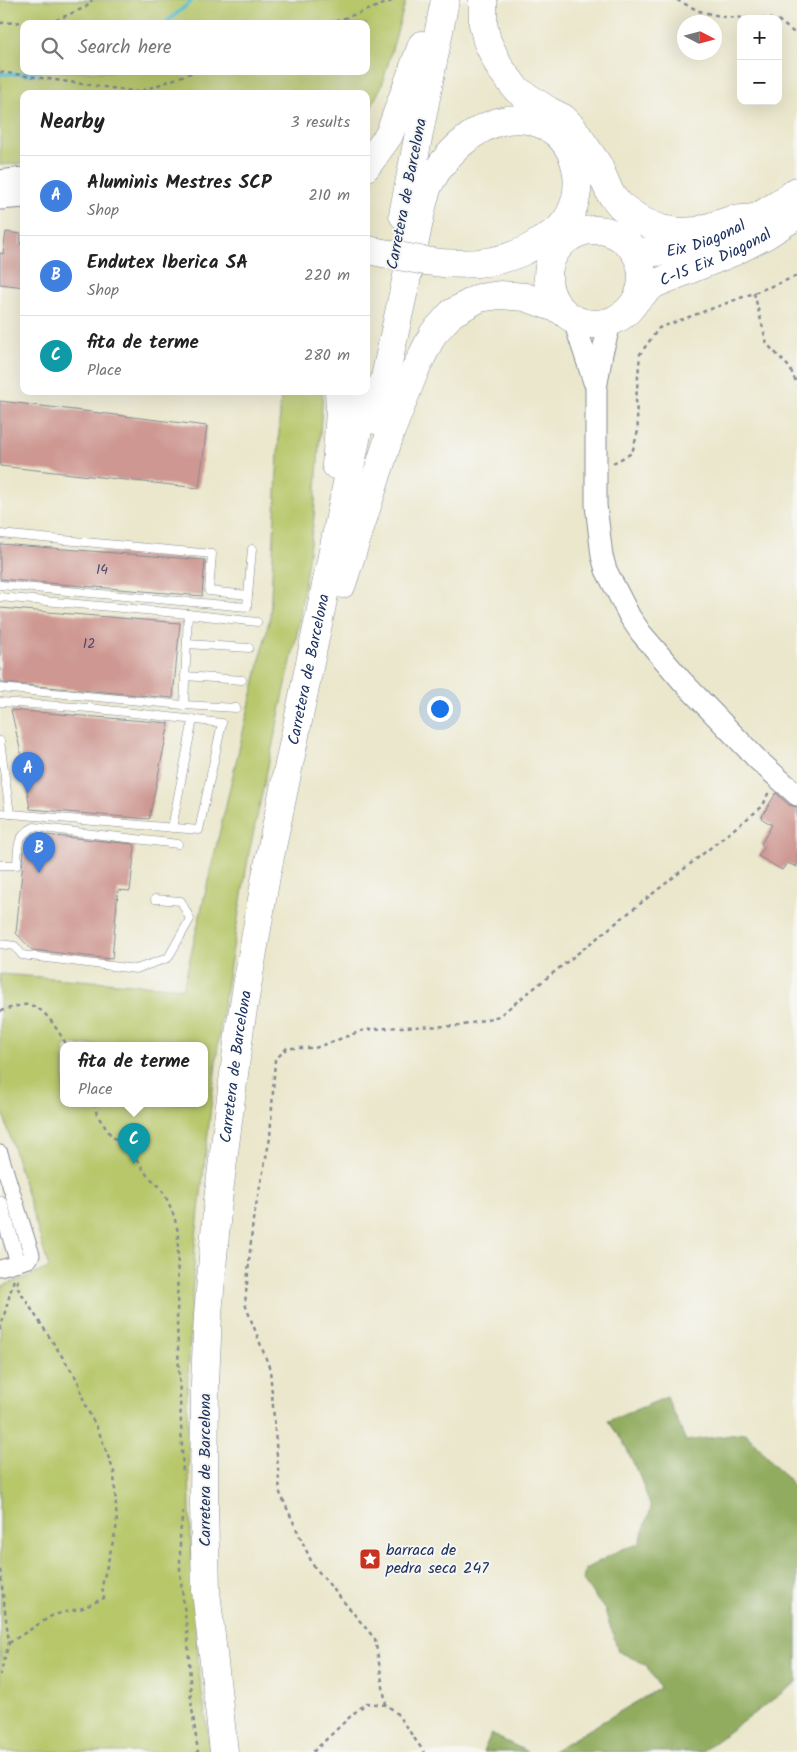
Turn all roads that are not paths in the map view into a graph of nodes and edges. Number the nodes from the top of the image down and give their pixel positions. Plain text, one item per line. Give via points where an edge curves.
1 (434, 0) edge
2 (445, 0) edge
3 (483, 0) edge
4 (587, 150) junction
5 (370, 161) edge
6 (20, 178) edge
7 (0, 181) edge
8 (797, 191) edge
9 (20, 197) edge
10 (0, 199) edge
11 (797, 215) edge
12 (756, 218) junction
13 (624, 242) junction
14 (557, 250) junction
15 (370, 256) edge
16 (430, 266) junction
17 (636, 300) junction
18 (563, 309) junction
19 (611, 321) junction
20 (370, 372) edge
21 (596, 389) junction
22 (339, 395) edge
23 (365, 395) edge
24 (0, 534) edge
25 (252, 549) dead end
26 (348, 566) junction
27 (0, 585) edge
28 (325, 588) junction
29 (248, 595) junction
30 (0, 597) edge
31 (188, 614) junction
32 (257, 622) dead end
33 (187, 644) junction
34 (250, 648) dead end
35 (185, 676) junction
36 (242, 680) dead end
37 (0, 688) edge
38 (0, 702) edge
39 (184, 705) junction
40 (236, 708) dead end
41 (193, 719) junction
42 (0, 741) edge
43 (797, 795) edge
44 (0, 813) edge
45 (10, 814) junction
46 (172, 828) junction
47 (178, 844) dead end
48 (0, 865) edge
49 (154, 899) dead end
50 (0, 944) edge
51 (241, 1020) junction
52 (0, 1154) edge
53 (0, 1204) edge
54 (18, 1263) junction
55 (0, 1268) edge
56 (224, 1752) edge

1 - 5 highway via 418,61 389,135
2 - 20 highway, Carretera de Barcelona
3 - 4 highway via 487,40 500,68 517,90 563,118
4 - 12 highway via 598,165 610,193 622,206 642,221 661,229 697,231 731,220
4 - 13 highway via 596,206
6 - 7 street
8 - 12 highway, Eix Diagonal
9 - 10 street
11 - 17 highway, C-15 Eix Diagonal via 734,252 654,284
12 - 13 highway, Eix Diagonal via 692,247 654,253
13 - 14 highway via 598,230 580,232
13 - 17 highway via 640,265 641,285
14 - 16 highway via 519,269 504,271 484,273
14 - 18 highway via 551,261 549,286
15 - 16 highway, bridge
16 - 18 highway via 469,282 531,288
16 - 26 highway via 474,264 511,257 560,228 574,204 578,180 572,156 557,136 532,122 503,121 486,127 446,158 428,187 350,544
17 - 19 highway via 626,312
18 - 19 highway via 590,324
18 - 21 street via 584,349
18 - 26 highway via 525,297 500,295 479,298 452,313 433,334 391,431
19 - 21 street
21 - 43 street via 598,522 604,566 629,616 644,636 682,681
22 - 28 highway via 337,457 320,572
23 - 28 highway, Carretera de Barcelona
24 - 29 lane via 212,554 209,591
25 - 29 lane
26 - 51 highway via 340,588 300,768 250,1014
27 - 29 lane via 247,607
28 - 51 highway, Carretera de Barcelona via 266,876
30 - 31 lane
31 - 32 lane
31 - 33 lane
33 - 34 lane
33 - 35 lane
35 - 36 lane
35 - 39 lane
37 - 39 lane
38 - 41 lane
39 - 40 lane
41 - 46 lane
41 - 46 lane via 222,722 199,830
42 - 45 lane
44 - 45 lane
45 - 46 lane
47 - 48 lane via 34,827 24,832 18,845 18,865
49 - 50 lane via 181,901 190,919 168,958 136,969 22,955 15,946
51 - 56 highway, Carretera de Barcelona via 218,1200 205,1383 206,1591
52 - 54 street via 32,1255 29,1260
53 - 54 street
54 - 55 street

